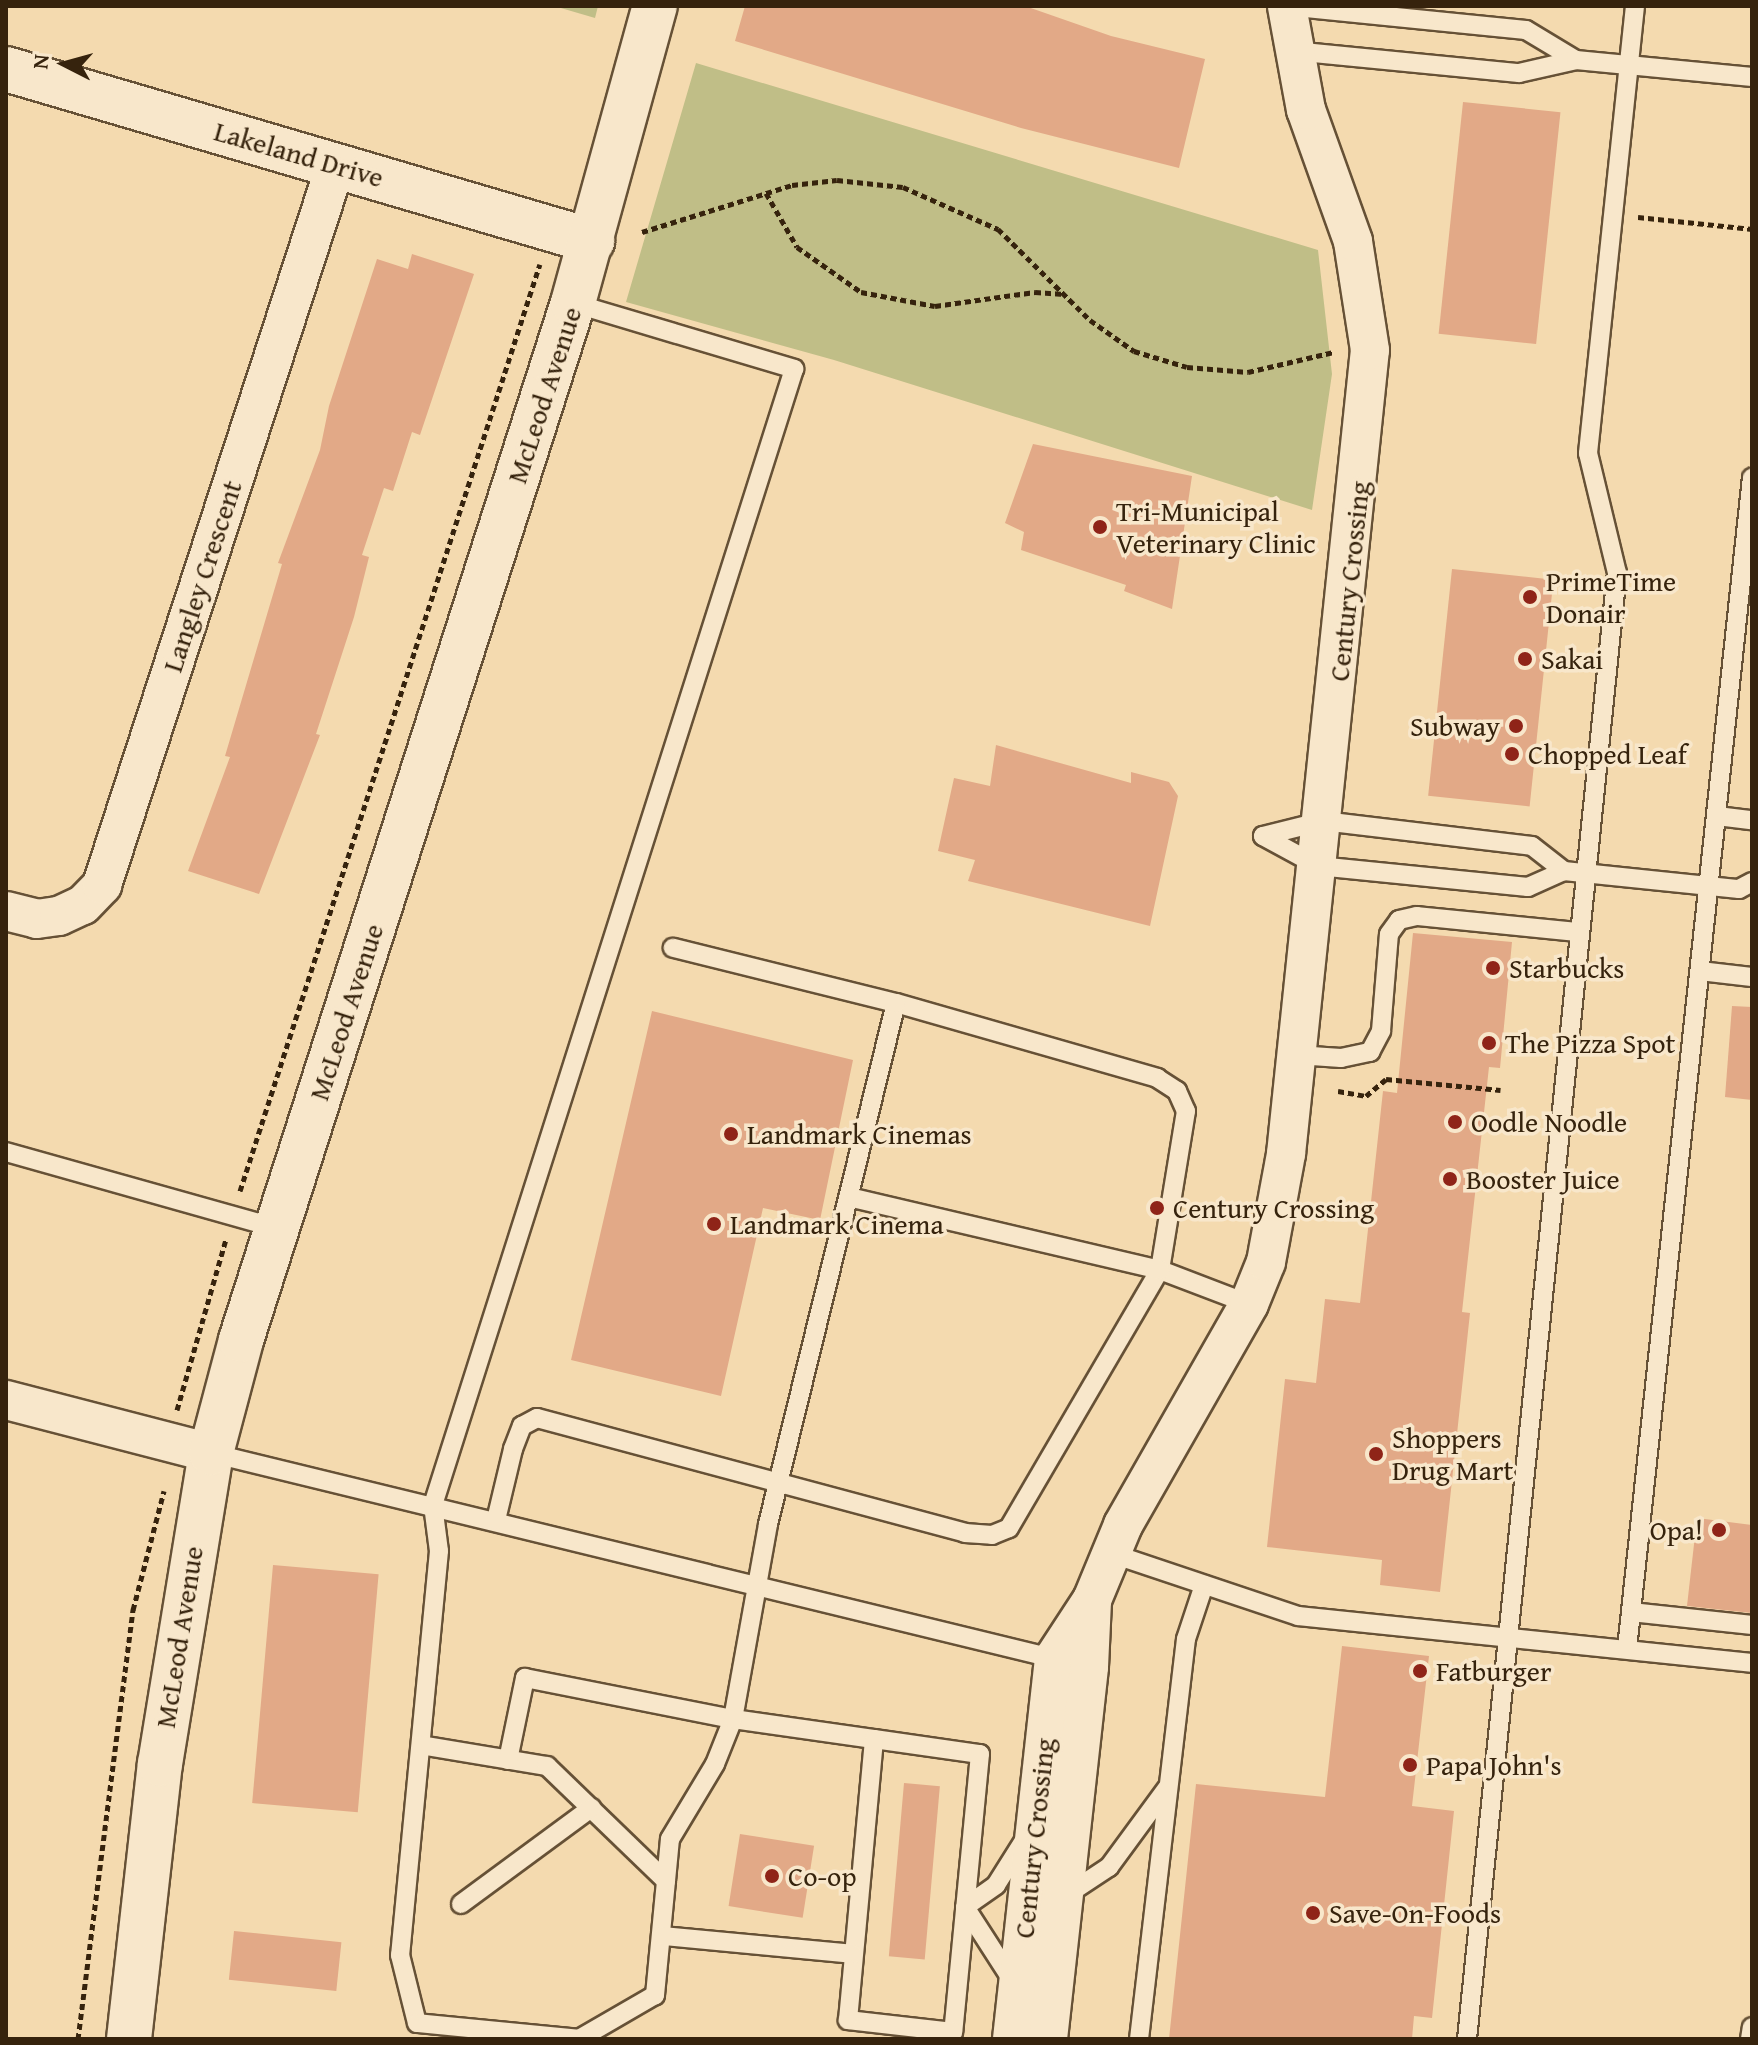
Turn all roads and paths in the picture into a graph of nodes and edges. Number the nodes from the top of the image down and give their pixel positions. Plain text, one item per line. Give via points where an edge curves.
1 (655, 6) edge
2 (1287, 6) edge
3 (1635, 6) edge
4 (1293, 51) junction
5 (1576, 60) junction
6 (1628, 65) junction
7 (6, 69) edge
8 (1752, 77) edge
9 (336, 164) junction
10 (766, 193) junction
11 (1613, 214) junction
12 (1752, 229) edge
13 (642, 232) dead end
14 (592, 241) junction
15 (539, 268) dead end
16 (1067, 294) junction
17 (573, 303) junction
18 (1338, 351) dead end
19 (1752, 478) edge
20 (1717, 816) junction
21 (1752, 820) edge
22 (1323, 821) junction
23 (1318, 866) junction
24 (1564, 871) junction
25 (1584, 874) junction
26 (1710, 886) junction
27 (1748, 891) edge
28 (6, 911) edge
29 (1578, 932) junction
30 (673, 948) dead end
31 (1700, 971) junction
32 (1752, 977) edge
33 (896, 1003) junction
34 (1297, 1055) junction
35 (1500, 1090) dead end
36 (1338, 1091) dead end
37 (6, 1152) edge
38 (848, 1197) junction
39 (233, 1215) junction
40 (277, 1228) junction
41 (1160, 1270) junction
42 (1249, 1304) junction
43 (6, 1400) edge
44 (177, 1407) dead end
45 (211, 1453) junction
46 (167, 1482) dead end
47 (778, 1483) junction
48 (433, 1505) junction
49 (496, 1520) junction
50 (1110, 1553) junction
51 (755, 1583) junction
52 (1204, 1585) junction
53 (1631, 1612) junction
54 (1752, 1625) edge
55 (1508, 1637) junction
56 (1627, 1649) junction
57 (1072, 1663) junction
58 (1752, 1663) edge
59 (733, 1719) junction
60 (874, 1739) junction
61 (421, 1745) junction
62 (508, 1760) junction
63 (1168, 1787) junction
64 (591, 1808) junction
65 (1035, 1823) junction
66 (666, 1881) junction
67 (1063, 1897) junction
68 (461, 1904) dead end
69 (965, 1907) junction
70 (663, 1936) junction
71 (853, 1954) junction
72 (1017, 1988) junction
73 (1752, 2027) edge
74 (78, 2039) edge
75 (129, 2039) edge
76 (579, 2039) edge
77 (1012, 2039) edge
78 (1048, 2039) edge
79 (1139, 2039) edge
80 (1467, 2039) edge
81 (1750, 2039) edge

1 - 14 street, McLeod Avenue
2 - 4 street, Century Crossing
2 - 5 lane via 1526,30
3 - 6 lane
4 - 5 lane via 1519,73
4 - 22 street, Century Crossing via 1306,110 1353,241 1370,350
5 - 6 lane
6 - 8 lane
6 - 11 lane
7 - 9 street, Lakeland Drive
9 - 14 street, Lakeland Drive
9 - 28 street, Langley Crescent via 102,885 83,905 59,916 37,919
10 - 13 path
10 - 16 path via 837,180 903,187 998,229
10 - 16 path via 797,247 861,292 935,306 1035,292
11 - 12 path
11 - 25 lane via 1588,453 1617,573
14 - 17 street, McLeod Avenue
15 - 39 path
16 - 18 path via 1112,339 1187,367 1248,372
17 - 40 street, McLeod Avenue
17 - 48 lane via 794,369
19 - 20 lane
20 - 21 lane
20 - 26 lane
22 - 23 street, Century Crossing
22 - 23 lane via 1263,836
22 - 24 lane via 1532,846
23 - 24 lane via 1528,887
23 - 34 street, Century Crossing
24 - 25 lane
25 - 26 lane
25 - 29 lane
26 - 27 lane
26 - 31 lane
29 - 34 lane via 1417,916 1399,920 1389,934 1381,1031 1370,1052 1341,1058
29 - 55 lane
30 - 33 lane
31 - 32 lane
31 - 53 lane
33 - 38 lane
33 - 41 lane via 1157,1078 1177,1091 1186,1111
34 - 42 street, Century Crossing via 1266,1262
35 - 36 path via 1386,1079 1366,1096
37 - 39 lane
38 - 41 lane
38 - 47 lane
39 - 40 lane
39 - 44 path
40 - 45 street, McLeod Avenue
41 - 42 lane
41 - 47 lane via 1009,1528 992,1535 965,1533
42 - 50 street, Century Crossing
43 - 45 street
45 - 48 lane
45 - 75 street, McLeod Avenue via 176,1648
46 - 74 path via 152,1522 133,1610
47 - 49 lane via 537,1418 522,1426
47 - 51 lane
48 - 49 lane
48 - 61 lane via 439,1551
49 - 51 lane
50 - 52 lane
50 - 57 street, Century Crossing
51 - 57 lane
51 - 59 lane
52 - 55 lane via 1298,1616
52 - 63 lane via 1186,1639
53 - 54 lane
53 - 56 lane
55 - 56 lane
55 - 80 lane
56 - 58 lane
57 - 65 street, Century Crossing
57 - 67 street, Century Crossing
59 - 60 lane
59 - 62 lane via 525,1678
59 - 66 lane via 715,1764 670,1839
60 - 69 lane via 980,1754
60 - 71 lane
61 - 62 lane
61 - 76 lane via 400,1955 417,2023
62 - 64 lane via 547,1766
63 - 67 lane via 1109,1867
63 - 79 lane
64 - 66 lane
64 - 68 lane
65 - 69 lane via 996,1885
65 - 72 street, Century Crossing
66 - 70 lane
67 - 78 street, Century Crossing
69 - 71 lane via 953,2032 848,2020
69 - 72 lane
70 - 71 lane
70 - 76 lane via 655,1995
72 - 77 street, Century Crossing
73 - 81 lane

